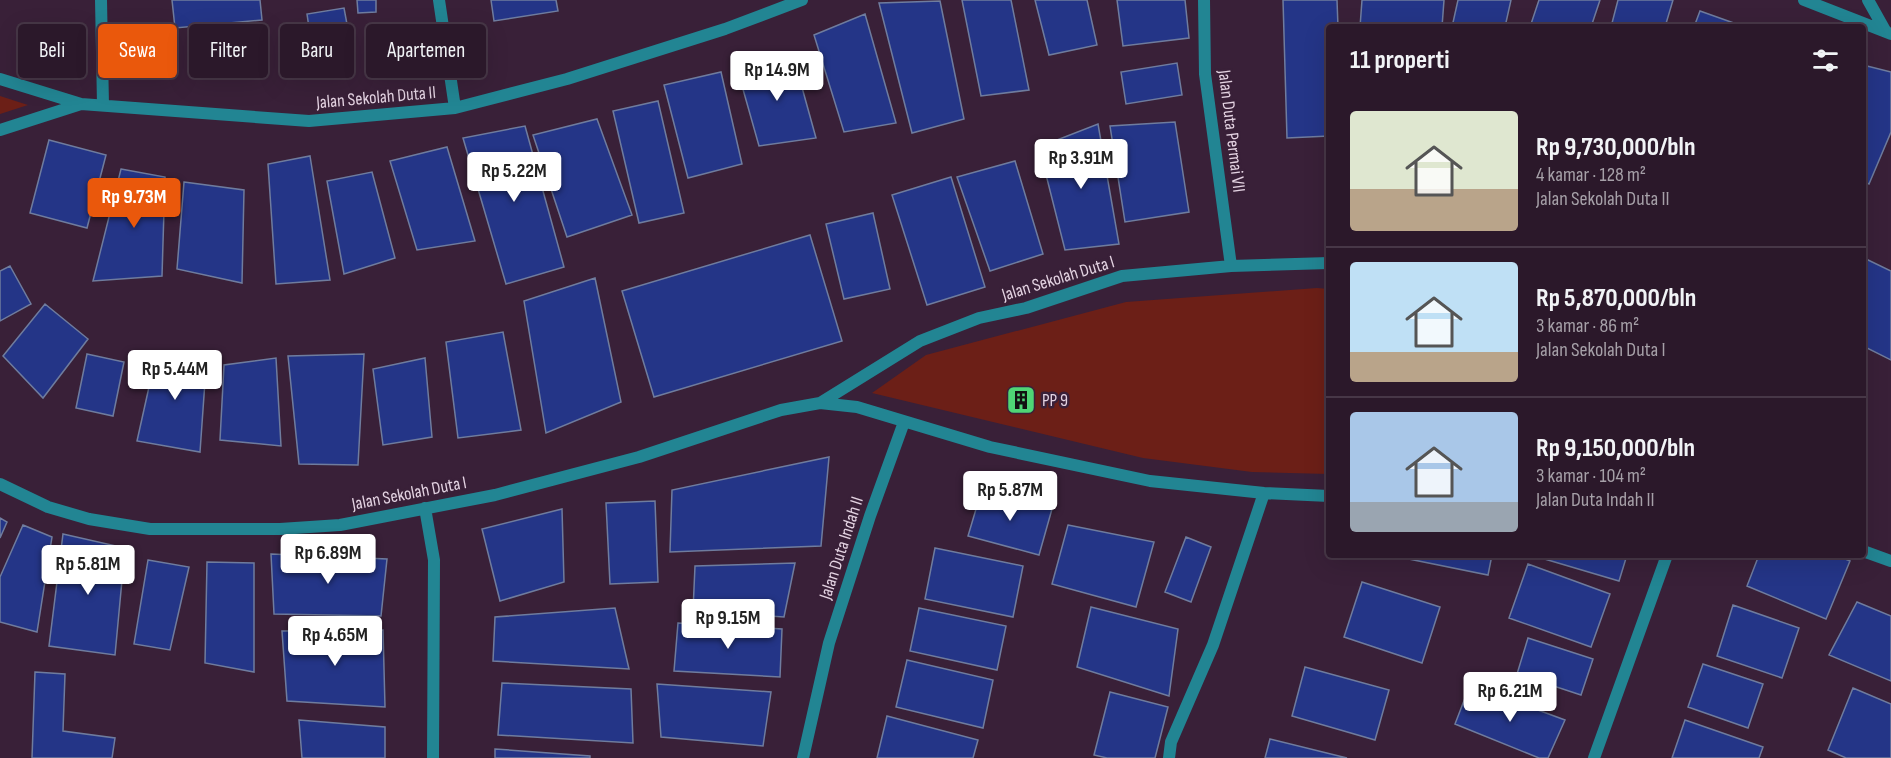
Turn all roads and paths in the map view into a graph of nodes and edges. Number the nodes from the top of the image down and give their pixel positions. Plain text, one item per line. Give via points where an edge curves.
1 (100, 0) edge
2 (439, 0) edge
3 (802, 0) edge
4 (1204, 0) edge
5 (1804, 0) edge
6 (1868, 0) edge
7 (775, 5) edge
8 (1865, 24) edge
9 (1866, 24) edge
10 (1888, 33) edge
11 (0, 79) edge
12 (81, 104) junction
13 (103, 105) junction
14 (455, 108) junction
15 (0, 130) edge
16 (1326, 263) edge
17 (1231, 266) junction
18 (820, 403) junction
19 (904, 422) junction
20 (0, 484) edge
21 (1264, 493) junction
22 (1326, 495) edge
23 (425, 508) junction
24 (1866, 552) edge
25 (1666, 558) edge
26 (1891, 561) edge
27 (433, 758) edge
28 (803, 758) edge
29 (1169, 758) edge
30 (1594, 758) edge

1 - 13 street
2 - 14 street
3 - 7 street, Jalan Sekolah Duta II
4 - 17 street, Jalan Duta Permai VII via 1205,75
5 - 8 street
6 - 10 street
7 - 14 street, Jalan Sekolah Duta II via 725,29 567,79
9 - 10 street
11 - 12 street, Jalan Sekolah Duta II
12 - 13 street, Jalan Sekolah Duta II
12 - 15 street, Jalan Sekolah Duta II
13 - 14 street, Jalan Sekolah Duta II via 309,121
16 - 17 street, Jalan Sekolah Duta I
17 - 18 street, Jalan Sekolah Duta I via 1122,276 1026,309 979,318 920,341
18 - 19 street, Jalan Sekolah Duta I via 857,407
18 - 23 street, Jalan Sekolah Duta I via 781,410 639,457 495,495
19 - 21 street, Jalan Sekolah Duta I via 990,447 1150,481
19 - 28 street, Jalan Duta Indah II via 829,643
20 - 23 street, Jalan Sekolah Duta I via 48,507 150,529 340,525
21 - 22 street, Jalan Sekolah Duta I
21 - 29 street via 1213,645 1171,742
23 - 27 street via 434,560
24 - 26 street
25 - 30 street

